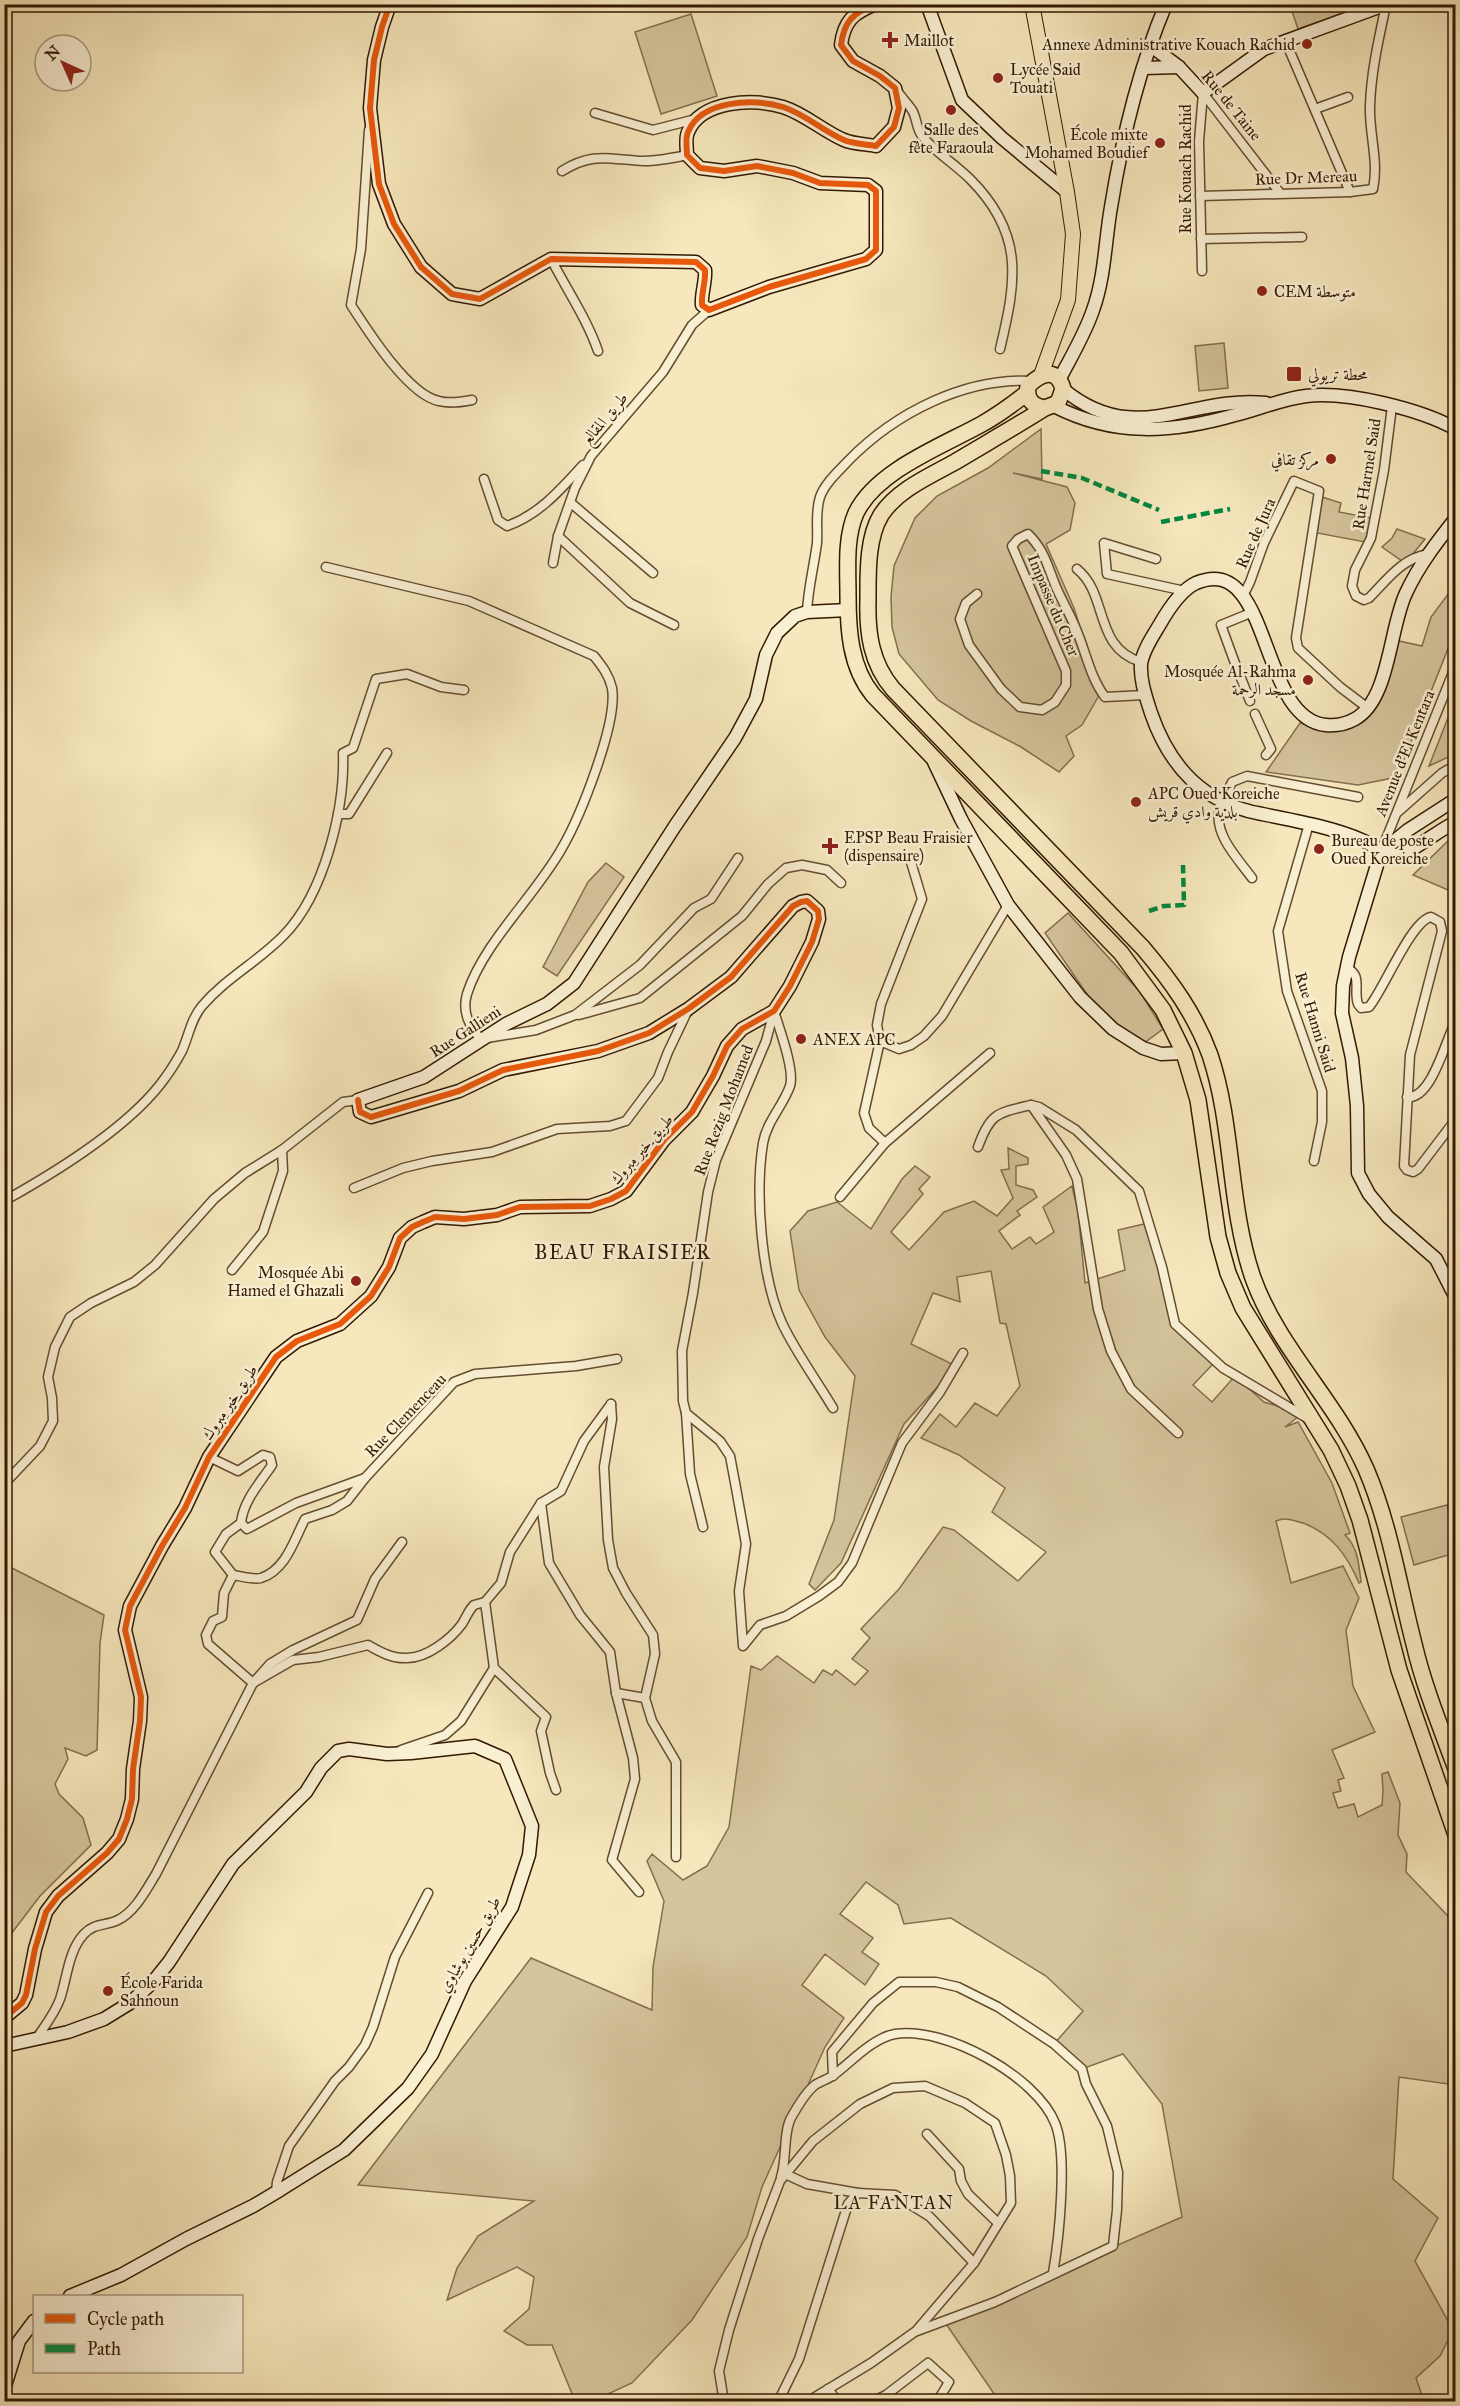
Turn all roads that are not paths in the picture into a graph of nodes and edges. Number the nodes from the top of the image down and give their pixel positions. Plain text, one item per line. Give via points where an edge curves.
1 (390, 4) edge
2 (876, 4) edge
3 (927, 4) edge
4 (1032, 4) edge
5 (1166, 4) edge
6 (1387, 5) edge
7 (1285, 40) junction
8 (1150, 45) junction
9 (1179, 67) junction
10 (1143, 68) junction
11 (895, 88) junction
12 (1203, 93) junction
13 (1348, 97) dead end
14 (370, 108) junction
15 (1315, 109) junction
16 (595, 113) dead end
17 (696, 119) junction
18 (687, 155) junction
19 (562, 171) dead end
20 (1067, 192) junction
21 (1350, 192) junction
22 (1280, 193) junction
23 (1200, 196) junction
24 (1302, 237) dead end
25 (1202, 239) junction
26 (551, 259) junction
27 (1202, 271) dead end
28 (709, 310) junction
29 (1000, 349) dead end
30 (598, 351) dead end
31 (1034, 383) junction
32 (1061, 384) junction
33 (472, 400) dead end
34 (1274, 404) junction
35 (1392, 406) junction
36 (1049, 407) junction
37 (1442, 421) junction
38 (1455, 421) edge
39 (1455, 429) edge
40 (591, 456) junction
41 (484, 479) dead end
42 (571, 503) junction
43 (1455, 518) edge
44 (558, 537) junction
45 (1428, 554) junction
46 (1156, 560) dead end
47 (553, 563) dead end
48 (326, 567) dead end
49 (1077, 569) dead end
50 (653, 573) dead end
51 (1185, 591) junction
52 (976, 594) dead end
53 (1243, 596) junction
54 (848, 610) junction
55 (807, 612) junction
56 (1253, 612) junction
57 (674, 625) dead end
58 (1141, 662) junction
59 (1455, 665) edge
60 (1236, 666) dead end
61 (1241, 678) dead end
62 (464, 690) dead end
63 (1145, 695) junction
64 (1250, 701) dead end
65 (1369, 709) junction
66 (1255, 714) dead end
67 (387, 753) dead end
68 (1266, 755) dead end
69 (931, 756) junction
70 (1455, 765) edge
71 (1359, 797) dead end
72 (1455, 799) edge
73 (1222, 802) junction
74 (1396, 813) junction
75 (338, 814) junction
76 (1455, 822) edge
77 (1309, 824) junction
78 (1381, 852) junction
79 (738, 858) dead end
80 (911, 862) dead end
81 (1252, 878) dead end
82 (841, 883) dead end
83 (1008, 905) junction
84 (1347, 968) junction
85 (688, 1010) junction
86 (774, 1011) junction
87 (575, 1015) junction
88 (1455, 1021) edge
89 (482, 1039) junction
90 (880, 1041) junction
91 (990, 1053) dead end
92 (1184, 1053) junction
93 (1407, 1097) junction
94 (358, 1100) junction
95 (1030, 1105) junction
96 (1455, 1119) edge
97 (885, 1143) junction
98 (978, 1147) dead end
99 (282, 1150) junction
100 (1314, 1161) dead end
101 (354, 1188) dead end
102 (840, 1197) dead end
103 (4, 1201) edge
104 (232, 1270) dead end
105 (1455, 1298) edge
106 (963, 1353) dead end
107 (617, 1359) dead end
108 (833, 1408) dead end
109 (686, 1413) junction
110 (1312, 1421) junction
111 (1178, 1433) dead end
112 (209, 1457) junction
113 (365, 1478) junction
114 (4, 1484) edge
115 (541, 1503) junction
116 (244, 1526) junction
117 (704, 1527) dead end
118 (402, 1542) dead end
119 (232, 1575) junction
120 (485, 1602) junction
121 (494, 1668) junction
122 (253, 1683) junction
123 (616, 1693) junction
124 (645, 1698) junction
125 (392, 1754) junction
126 (1455, 1769) edge
127 (556, 1790) dead end
128 (1455, 1835) edge
129 (676, 1857) dead end
130 (639, 1892) dead end
131 (428, 1893) dead end
132 (4, 2018) edge
133 (36, 2038) junction
134 (4, 2046) edge
135 (833, 2076) junction
136 (927, 2134) dead end
137 (783, 2176) junction
138 (276, 2192) junction
139 (858, 2193) junction
140 (998, 2223) junction
141 (974, 2263) junction
142 (1053, 2273) junction
143 (72, 2295) edge
144 (33, 2322) edge
145 (916, 2331) junction
146 (828, 2389) junction
147 (4, 2390) edge
148 (724, 2402) edge
149 (778, 2402) edge
150 (807, 2402) edge
151 (838, 2402) edge
152 (872, 2402) edge
153 (937, 2402) edge

1 - 14 street via 374,60
2 - 11 street via 849,20 841,45 853,61
3 - 20 street via 963,100
4 - 20 main road
5 - 8 street
6 - 7 street, Rue Kouach Rachid
6 - 21 street, Rue Dr Mereau via 1370,107 1373,189
7 - 12 street, Rue Kouach Rachid via 1264,49
7 - 15 street
8 - 9 street, Rue de Taine
8 - 10 street
9 - 10 street
9 - 12 street, Rue de Taine
10 - 32 street via 1115,187 1098,294
11 - 17 street via 899,108 894,127 876,146 845,141 783,107 753,102 718,106
11 - 29 street via 913,111 920,133 983,193 1010,237 1014,266 1009,314
12 - 22 street, Rue de Taine
12 - 23 street, Rue Kouach Rachid
13 - 15 street
14 - 26 street via 379,184 394,224 421,267 452,294 480,299
14 - 33 street via 360,249 351,305 384,355 413,386 437,401
15 - 21 street
16 - 17 street via 653,130
17 - 18 street via 687,134
18 - 19 street via 644,161 596,158 578,161
18 - 28 street via 700,168 724,171 757,166 820,183 868,185 876,191 876,250 872,256
20 - 31 main road via 1073,234 1068,300
21 - 22 street, Rue Dr Mereau
22 - 23 street, Rue Dr Mereau
23 - 25 street, Rue Kouach Rachid
24 - 25 street
25 - 27 street, Rue Kouach Rachid
26 - 28 street via 696,262 705,270 701,296 702,305
26 - 30 street via 589,326
28 - 40 street, طريق المقالع via 692,325 663,372
31 - 32 highway via 1051,375
31 - 36 highway via 1033,404
31 - 54 highway via 984,422 894,472 869,494 856,513 851,531
31 - 55 street via 994,381 932,403 902,417 855,454 820,498
32 - 34 street via 1095,410 1129,418 1156,418 1231,402
32 - 36 highway via 1061,399
34 - 35 street via 1307,396 1352,398
34 - 36 street via 1200,423 1150,429 1097,424
35 - 37 street
35 - 45 street, Rue Harmel Said via 1371,538 1355,570 1352,586 1356,596 1369,598 1401,565
36 - 126 highway via 908,489 882,514 872,543 868,597 874,657 893,689 1143,948 1191,1012 1214,1072 1238,1226 1252,1275 1283,1336 1368,1474 1417,1655
37 - 38 street
37 - 39 street
40 - 41 street via 555,497 507,526 498,519
40 - 42 street, طريق المقالع
42 - 44 street, طريق المقالع
42 - 50 street
43 - 45 street
44 - 47 street, طريق المقالع
44 - 57 street via 630,603
45 - 65 street via 1398,613 1378,694
46 - 51 street via 1104,543 1107,574
48 - 89 street via 469,601 594,656 606,671 612,690 609,724 594,777 562,848 481,963 467,995 471,1029
49 - 58 street via 1091,585 1107,634 1118,648
51 - 53 street via 1196,583 1216,579 1230,582
51 - 58 street via 1166,614
52 - 63 street, Impasse du Cher via 966,603 960,619 975,654 1020,707 1042,710 1055,702 1066,685 1066,671 1012,546 1028,534 1041,546 1101,692 1115,698
53 - 56 street
53 - 65 street, Rue de Jura via 1294,481 1319,491 1296,638 1298,648
54 - 55 street
54 - 69 highway via 852,650 861,679
55 - 89 street, Rue Gallieni via 795,616 777,633 766,655 756,699 735,738 574,983 547,1004
56 - 60 street via 1221,625
56 - 65 street via 1289,700 1306,718 1316,724 1336,726
58 - 63 street
59 - 74 street, Avenue d'El Kentara
61 - 64 street
62 - 75 street via 441,687 407,674 376,679 353,748 343,753
63 - 73 street via 1166,749 1193,782
66 - 68 street via 1271,749
67 - 75 street via 349,813
69 - 83 street
69 - 92 highway via 1125,958 1158,1002
70 - 74 street
71 - 73 street via 1246,776 1232,782
72 - 78 street
73 - 77 street via 1240,810
73 - 81 street via 1222,831 1229,848
74 - 78 street, Avenue d'El Kentara
75 - 103 street via 322,871 304,906 285,933 219,987 194,1015 182,1051 153,1095 103,1137
76 - 78 street via 1409,851 1395,855
77 - 78 street via 1361,839
77 - 100 street, Rue Hanni Said via 1278,931 1287,991 1322,1091 1322,1122
78 - 84 street
79 - 87 street via 711,899 694,908 640,965
80 - 90 street via 922,899 881,1004 877,1025
82 - 87 street via 827,870 802,865 786,868 742,916 640,998
83 - 90 street via 942,1016 924,1036 899,1049
83 - 92 street via 1080,998 1113,1029 1143,1048 1161,1054
84 - 93 street via 1357,979 1358,1004 1369,1007 1422,921 1431,917 1441,924 1410,1055
84 - 105 street via 1342,1013 1357,1106 1358,1173 1369,1194 1389,1217 1436,1259
85 - 86 street, طريق خير مبروك via 731,976 793,906 807,901 818,911 819,919 808,951
85 - 94 street, طريق خير مبروك via 626,1042 503,1070 459,1091 406,1108 368,1117 360,1112
85 - 101 street via 658,1078 626,1121 610,1126 557,1129 492,1152 403,1168
86 - 108 street via 790,1064 791,1084 769,1124 763,1144 762,1247 782,1323
86 - 109 street, Rue Rezig Mohamed via 763,1049 716,1160 708,1192 682,1351 682,1401
86 - 112 street, طريق خير مبروك via 742,1029 727,1046 692,1112 664,1140 626,1191 611,1200 590,1206 520,1207 497,1215 464,1219 435,1217 412,1227 400,1238 389,1267 371,1296 340,1324 297,1341 276,1357
87 - 89 street via 536,1030
88 - 93 street via 1435,1072 1420,1094
89 - 94 street, Rue Gallieni via 424,1077
90 - 97 street via 864,1113 869,1128
91 - 97 street
92 - 110 highway via 1201,1114 1218,1237 1228,1273 1243,1308
93 - 96 street via 1404,1166 1408,1171 1418,1169
94 - 99 street, Rue Gallieni via 343,1102
95 - 98 street via 996,1115 985,1128
95 - 110 street via 1076,1130 1139,1191 1175,1324 1223,1368
95 - 111 street via 1066,1155 1077,1179 1098,1309 1111,1352 1131,1389
97 - 102 street
99 - 104 street via 283,1171 263,1232
99 - 114 street, Rue Gallieni via 244,1173 214,1199 155,1265 134,1282 70,1317 55,1347 48,1377 53,1421 40,1446
106 - 109 street via 903,1443 852,1563 838,1582 786,1616 760,1625 744,1646 739,1592 746,1544 730,1456 720,1441
107 - 113 street, Rue Clemenceau via 475,1374 454,1382
109 - 117 street, Rue Rezig Mohamed via 690,1474
110 - 128 highway via 1355,1503 1399,1670
112 - 116 street via 238,1471 263,1455 270,1457 272,1465 245,1505
112 - 132 street, طريق خير مبروك via 130,1606 125,1630 141,1697 127,1819 119,1839 107,1853 58,1896 46,1912 26,1995
113 - 116 street
113 - 119 street, Rue Clemenceau via 347,1501 305,1519 287,1558 276,1569 260,1579
115 - 120 street via 510,1552 501,1583
115 - 123 street via 549,1563 580,1615 610,1652
115 - 124 street via 561,1491 584,1441 611,1404 604,1467 608,1540 613,1568 653,1635 655,1654
116 - 119 street via 226,1534 214,1552
118 - 122 street via 375,1579 357,1620 293,1650 270,1664
119 - 122 street via 224,1593 222,1617 213,1622 206,1635 208,1644
120 - 121 street
120 - 122 street via 474,1605 446,1640 408,1659 386,1655 368,1645 293,1660
121 - 125 street via 461,1721 445,1735
121 - 127 street via 546,1717 541,1731
122 - 133 street via 156,1874 140,1900 118,1920 95,1925 84,1933 64,1978 61,1998
123 - 124 street
123 - 130 street via 635,1779 612,1860
124 - 129 street via 652,1720 676,1762
125 - 133 street, طريق حسين بوشاوي via 349,1749 328,1758 306,1792 233,1864 153,1982 104,2019
125 - 138 street, طريق حسين بوشاوي via 475,1746 505,1759 532,1826 530,1855 512,1908 465,1981 432,2054 408,2088 344,2150
131 - 138 street via 394,1957 365,2045 334,2081 290,2146
133 - 134 street, طريق حسين بوشاوي
135 - 137 street via 814,2086 789,2120
135 - 142 street via 863,2049 895,2034 959,2043 1010,2071 1039,2098 1056,2123 1060,2196
135 - 142 street via 832,2052 873,2003 899,1982 958,1988 998,2007 1054,2044 1082,2069 1107,2126 1118,2172 1113,2246
136 - 140 street via 959,2169 968,2194
137 - 139 street
137 - 140 street via 813,2141 860,2104 893,2088 924,2086 995,2122 1006,2155 1011,2203
137 - 148 street via 729,2330 719,2371
138 - 143 street, طريق حسين بوشاوي via 121,2275
139 - 141 street via 895,2195 929,2216
139 - 149 street via 848,2204 799,2359
140 - 141 street
141 - 145 street
142 - 145 street via 995,2302
144 - 147 street via 19,2341
145 - 146 street via 872,2364
146 - 150 street
146 - 151 street
152 - 153 street via 928,2363 949,2382

